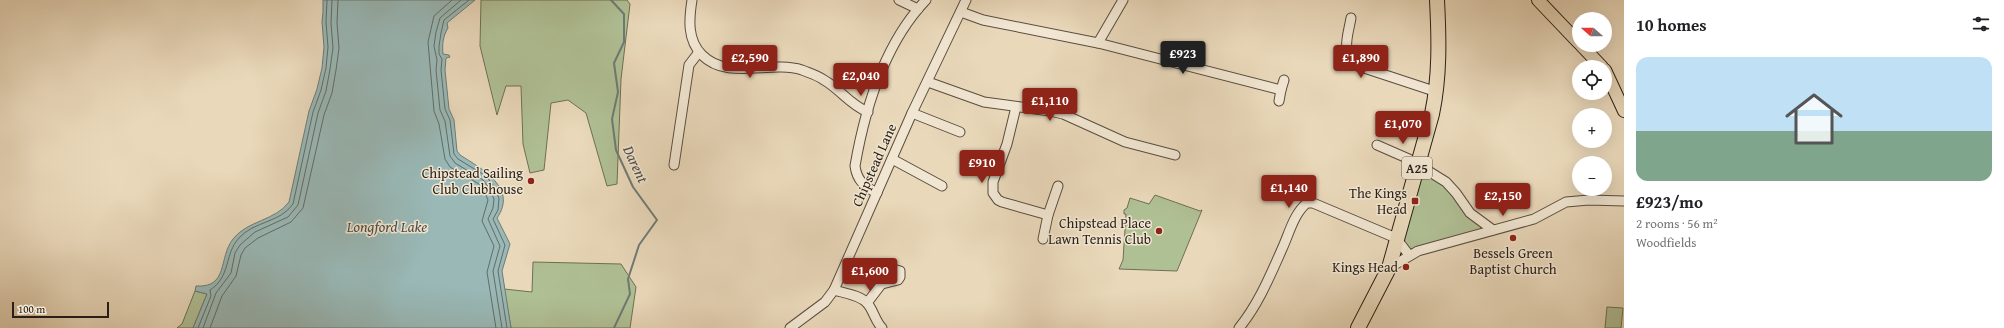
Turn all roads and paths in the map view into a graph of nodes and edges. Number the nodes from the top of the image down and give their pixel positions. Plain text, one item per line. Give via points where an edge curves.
1 (692, 0) edge
2 (899, 0) edge
3 (926, 0) edge
4 (966, 0) edge
5 (1124, 0) edge
6 (1437, 0) edge
7 (1538, 0) edge
8 (918, 8) junction
9 (961, 12) junction
10 (1351, 18) dead end
11 (1572, 36) edge
12 (1098, 43) junction
13 (699, 52) junction
14 (1588, 52) edge
15 (1595, 60) edge
16 (1284, 80) dead end
17 (928, 82) junction
18 (1612, 85) edge
19 (1281, 90) junction
20 (1437, 92) junction
21 (1279, 101) dead end
22 (1016, 107) junction
23 (1624, 111) edge
24 (868, 112) junction
25 (912, 113) junction
26 (960, 132) dead end
27 (1377, 145) dead end
28 (1175, 155) dead end
29 (892, 159) junction
30 (1418, 164) junction
31 (674, 165) dead end
32 (942, 186) dead end
33 (1058, 186) dead end
34 (878, 192) junction
35 (1624, 201) edge
36 (1048, 215) junction
37 (1493, 230) junction
38 (1043, 238) dead end
39 (1396, 238) junction
40 (1409, 255) junction
41 (1389, 268) junction
42 (882, 284) dead end
43 (834, 290) junction
44 (867, 303) junction
45 (790, 328) edge
46 (882, 328) edge
47 (1239, 328) edge
48 (1358, 328) edge

1 - 13 street via 691,33
2 - 8 street
3 - 8 street
4 - 9 street, Chipstead Lane
5 - 12 street
6 - 20 highway, A25
7 - 11 main road
8 - 24 street via 884,66
9 - 12 street via 983,20
9 - 17 street, Chipstead Lane
10 - 20 street via 1346,43 1347,57 1355,65
12 - 19 street
13 - 24 street via 713,64 723,68 790,68 807,72 824,80 856,106
13 - 31 street via 689,65
14 - 15 main road
16 - 19 street
17 - 22 street via 984,102
17 - 25 street, Chipstead Lane
18 - 23 main road
19 - 21 street
20 - 30 highway, A25
22 - 28 street via 1063,114 1125,142
22 - 36 street via 1007,144 993,182 993,193 1002,202
24 - 34 street via 856,174 864,185
25 - 26 street
25 - 29 street, Chipstead Lane
27 - 30 street
29 - 32 street
29 - 34 street, Chipstead Lane
30 - 37 street via 1446,182 1470,213
30 - 39 highway, A25
33 - 36 street
34 - 43 street, Chipstead Lane
35 - 37 street via 1566,202 1534,219
36 - 38 street
37 - 40 street
39 - 40 street
39 - 41 highway, A25
39 - 47 street via 1313,203 1307,203 1298,213 1252,310
40 - 41 street
41 - 48 highway, A25
42 - 44 street
43 - 44 street via 858,297
43 - 45 street, Chipstead Lane via 825,302
44 - 46 street via 876,322

